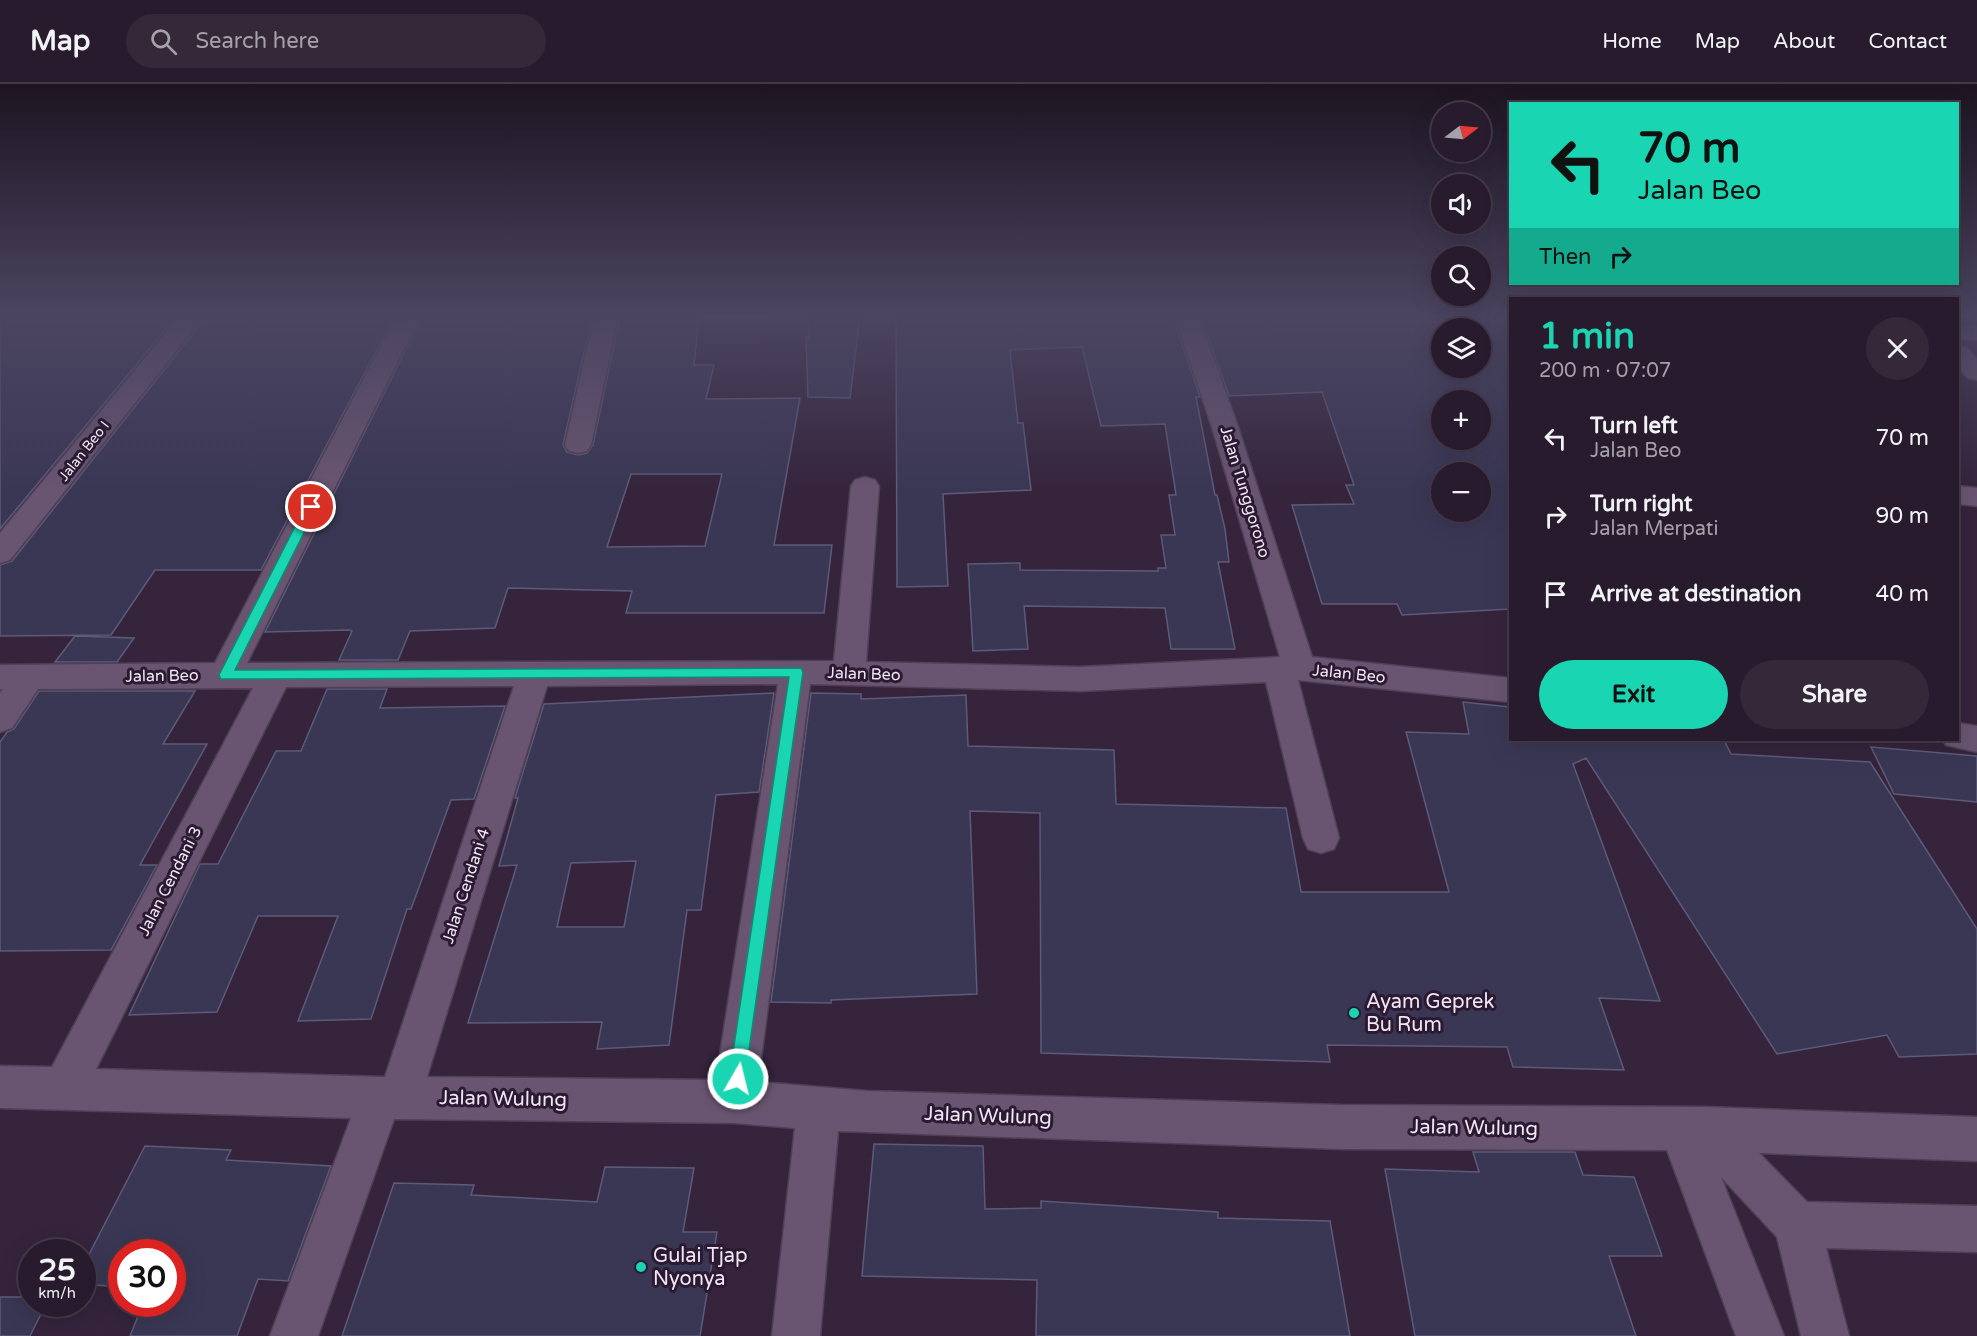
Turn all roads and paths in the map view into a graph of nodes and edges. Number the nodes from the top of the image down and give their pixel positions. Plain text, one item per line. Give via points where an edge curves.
1 (144, 375) edge
2 (378, 375) edge
3 (593, 375) edge
4 (1207, 375) edge
5 (578, 445) dead end
6 (865, 486) dead end
7 (1959, 495) edge
8 (1977, 496) edge
9 (0, 553) edge
10 (1289, 669) junction
11 (796, 672) junction
12 (849, 674) junction
13 (225, 675) junction
14 (276, 675) junction
15 (534, 675) junction
16 (14, 677) edge
17 (1509, 690) edge
18 (0, 719) edge
19 (1959, 736) edge
20 (1977, 739) edge
21 (1321, 838) dead end
22 (0, 1087) edge
23 (64, 1088) junction
24 (390, 1098) junction
25 (734, 1102) junction
26 (819, 1107) junction
27 (1694, 1130) junction
28 (1977, 1139) edge
29 (1797, 1225) junction
30 (1977, 1229) edge
31 (294, 1336) edge
32 (796, 1336) edge
33 (1760, 1336) edge
34 (1825, 1336) edge

1 - 9 street, Jalan Beo I
2 - 13 street
3 - 5 street
4 - 10 street, Jalan Tunggorono via 1225,427
6 - 12 street
7 - 8 street
10 - 12 street, Jalan Beo via 1080,679
10 - 17 street, Jalan Beo
10 - 21 street, Jalan Tunggorono
11 - 12 street, Jalan Beo
11 - 15 street, Jalan Beo
11 - 25 street
13 - 14 street, Jalan Beo
13 - 16 street, Jalan Beo
14 - 15 street, Jalan Beo
14 - 23 street, Jalan Cendani 3
15 - 24 street, Jalan Cendani 4
16 - 18 street
19 - 20 street
22 - 23 street, Jalan Wulung
23 - 24 street, Jalan Wulung
24 - 25 street, Jalan Wulung
24 - 31 street, Jalan Cendani 4
25 - 26 street, Jalan Wulung
26 - 27 street, Jalan Wulung via 867,1112 1318,1126
26 - 32 street
27 - 28 street, Jalan Wulung
27 - 29 street
27 - 33 street
29 - 30 street
29 - 34 street

